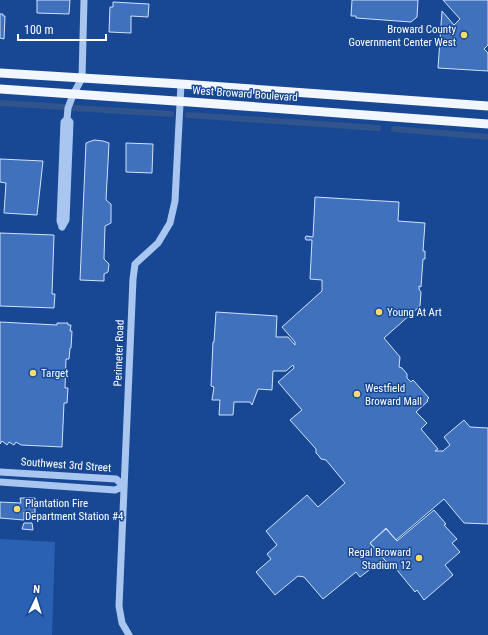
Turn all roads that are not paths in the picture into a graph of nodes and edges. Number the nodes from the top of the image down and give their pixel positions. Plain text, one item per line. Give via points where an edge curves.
1 (84, 0) edge
2 (0, 73) edge
3 (82, 78) junction
4 (181, 84) junction
5 (0, 90) edge
6 (73, 95) junction
7 (180, 101) junction
8 (488, 106) edge
9 (488, 124) edge
10 (65, 173) junction
11 (0, 472) edge
12 (55, 475) junction
13 (0, 482) edge
14 (51, 485) junction
15 (124, 486) junction
16 (128, 635) edge

1 - 3 street
2 - 3 main road, West Broward Boulevard
3 - 4 main road, West Broward Boulevard
3 - 6 street
4 - 7 street, Perimeter Road
4 - 8 main road, West Broward Boulevard
5 - 6 main road, West Broward Boulevard
6 - 7 main road, West Broward Boulevard
6 - 10 street via 64,122
7 - 9 main road, West Broward Boulevard
7 - 15 street, Perimeter Road via 176,201 170,224 158,243 135,264
10 - 10 street via 60,221 62,227 66,220
11 - 12 street, Southwest 3rd Street
12 - 14 street
12 - 15 street, Southwest 3rd Street via 116,479
13 - 14 street, Southwest 3rd Street
14 - 15 street, Southwest 3rd Street via 115,490
15 - 16 street, Perimeter Road via 119,606

